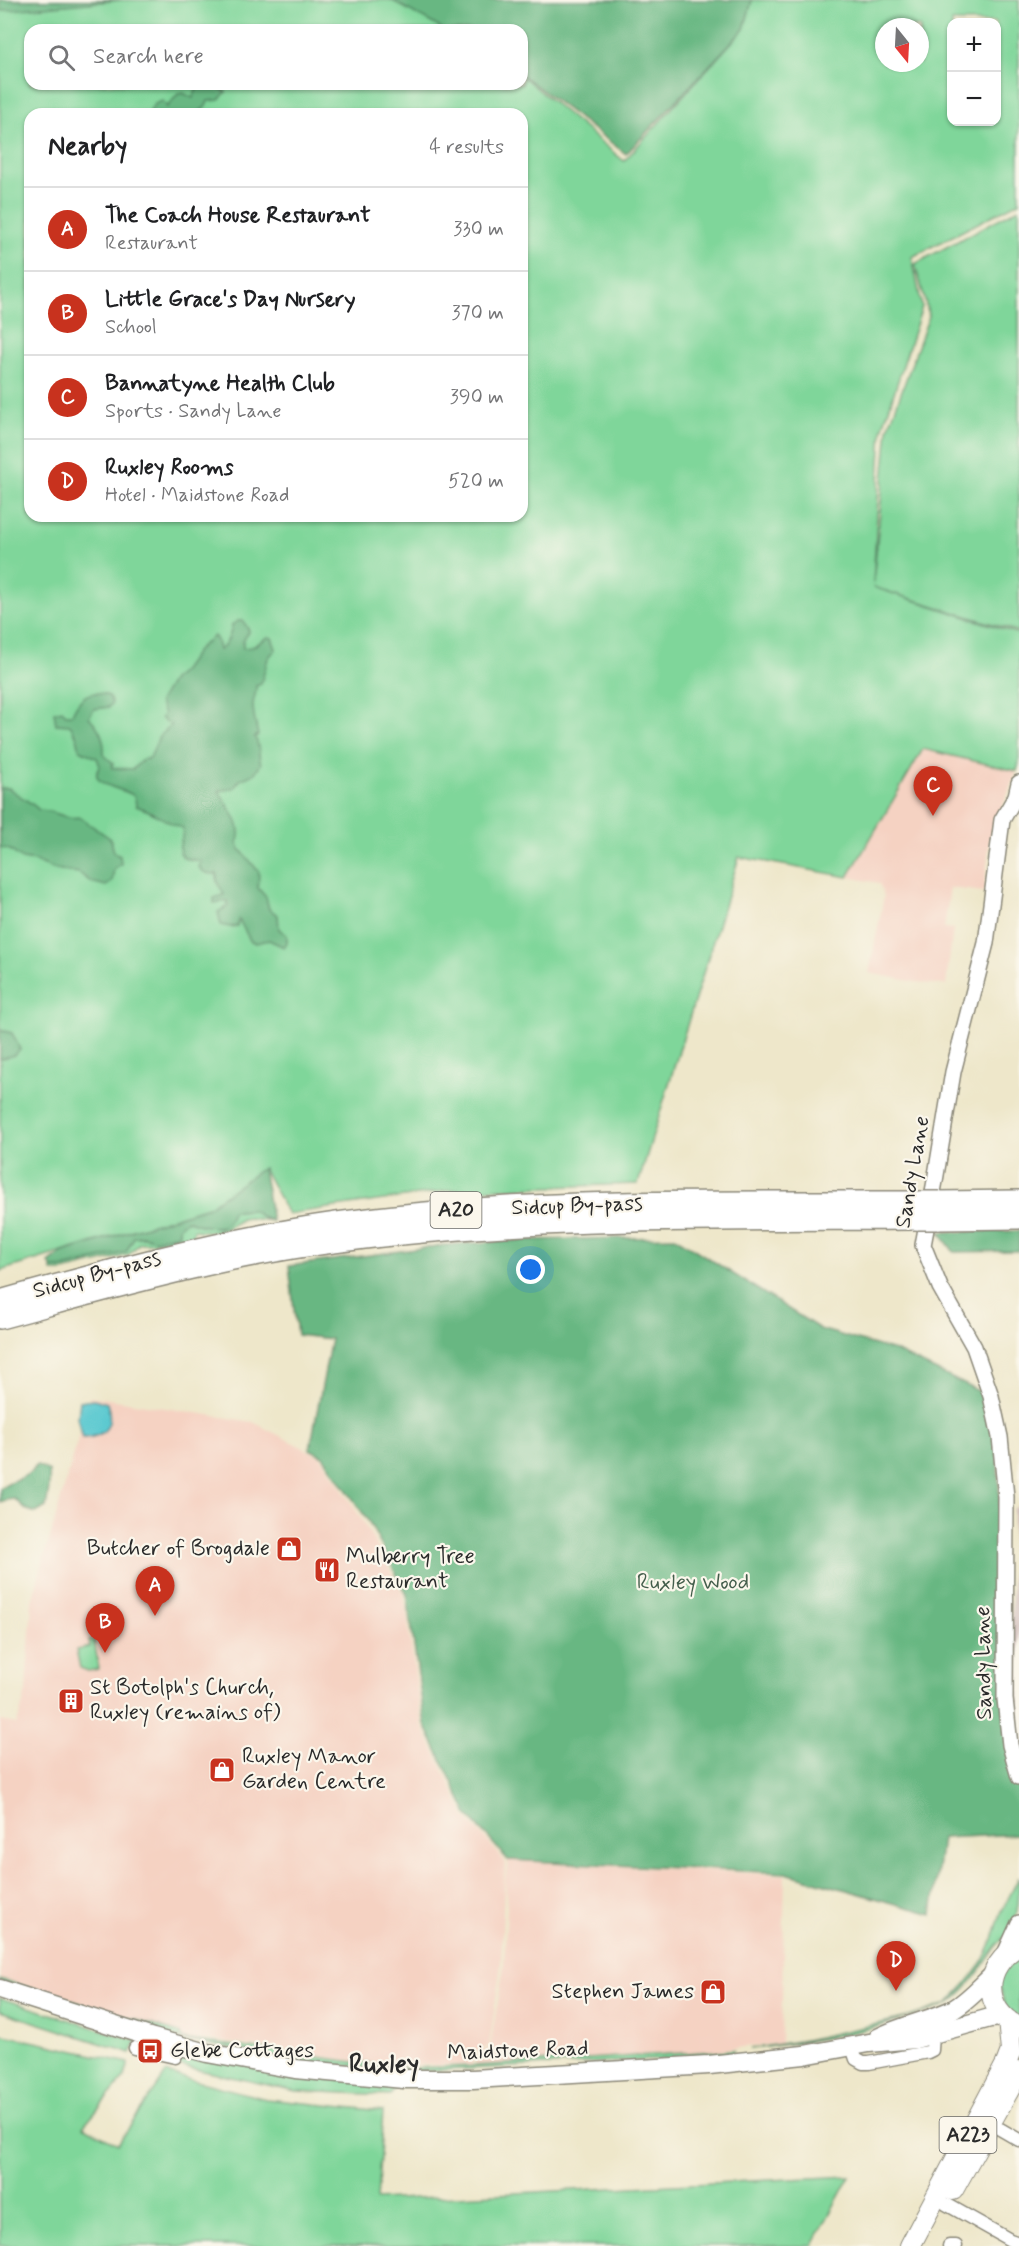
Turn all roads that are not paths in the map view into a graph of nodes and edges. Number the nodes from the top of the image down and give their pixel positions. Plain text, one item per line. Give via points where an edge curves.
1 (1019, 783) edge
2 (1019, 1201) edge
3 (929, 1210) junction
4 (1019, 1218) edge
5 (0, 1301) edge
6 (0, 1318) edge
7 (1019, 1777) edge
8 (1019, 1923) edge
9 (1012, 1951) edge
10 (994, 1974) junction
11 (0, 1989) edge
12 (1010, 2022) edge
13 (860, 2045) junction
14 (181, 2046) junction
15 (135, 2048) dead end
16 (1019, 2072) edge
17 (1000, 2129) dead end
18 (1019, 2140) edge
19 (946, 2204) junction
20 (1019, 2243) edge
21 (910, 2246) edge
22 (925, 2246) edge
23 (949, 2246) edge
24 (956, 2246) edge

1 - 7 street, Sandy Lane via 1002,820 986,943 953,1072 922,1245 940,1287 974,1347 1000,1437 1006,1497 1005,1699 1010,1745
2 - 3 highway, Sidcup By-pass / A20
3 - 4 highway, Sidcup By-pass / A20
3 - 5 highway, Sidcup By-pass / A20 via 590,1204 450,1211 337,1223 224,1243
3 - 6 highway, Sidcup By-pass / A20 via 439,1229 228,1260
8 - 9 street
9 - 10 main road
10 - 12 main road via 992,1998
10 - 13 main road, Maidstone Road via 954,2009
11 - 14 main road, Maidstone Road
12 - 13 main road, Maidstone Road via 990,2018 933,2036
12 - 21 main road, A223 via 1011,2051 1006,2064
13 - 14 main road, Maidstone Road via 709,2065 473,2079 404,2079 295,2069
14 - 15 street via 175,2057
16 - 19 main road, A223
17 - 18 street
19 - 20 street
19 - 22 main road, A223
23 - 24 street

